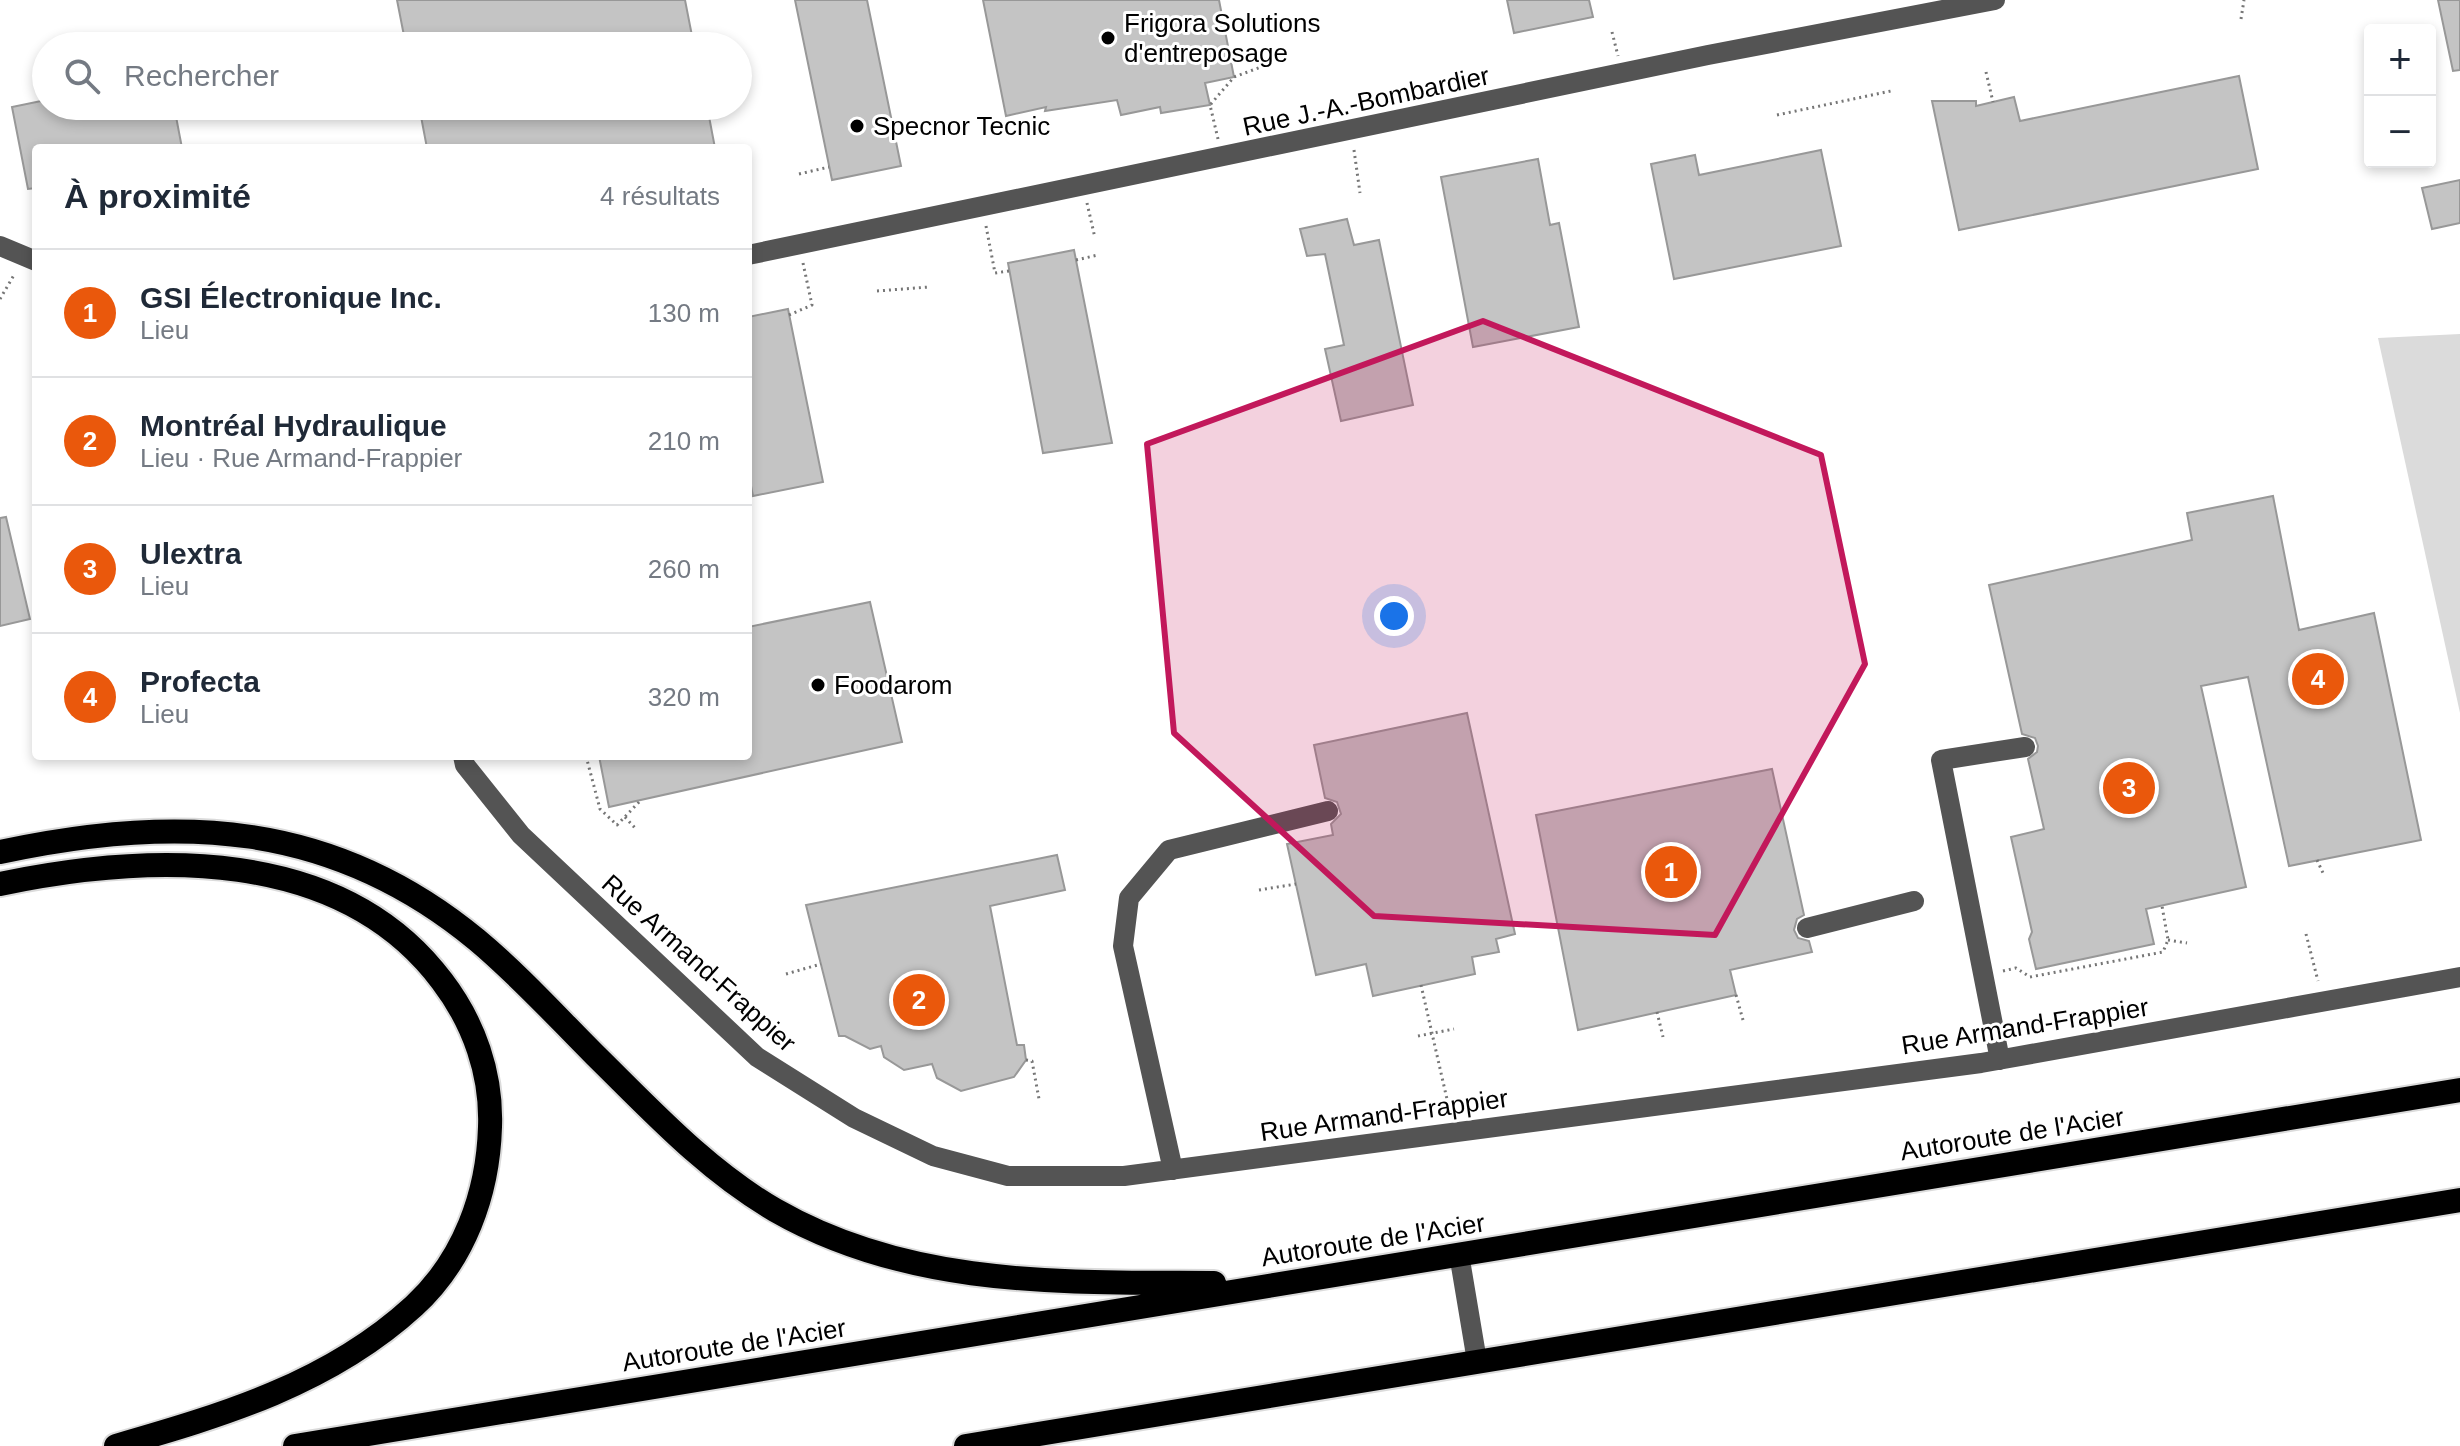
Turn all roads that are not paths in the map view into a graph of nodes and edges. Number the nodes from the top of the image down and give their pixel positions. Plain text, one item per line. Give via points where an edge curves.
1 (1995, 0) edge
2 (0, 246) edge
3 (752, 254) edge
4 (31, 259) edge
5 (2025, 747) dead end
6 (464, 760) edge
7 (1328, 811) dead end
8 (0, 852) edge
9 (0, 884) edge
10 (1914, 901) dead end
11 (1807, 928) dead end
12 (2460, 977) edge
13 (2000, 1060) junction
14 (2460, 1090) edge
15 (1173, 1170) junction
16 (2460, 1200) edge
17 (1459, 1254) junction
18 (1284, 1283) junction
19 (1477, 1361) junction
20 (116, 1446) edge
21 (295, 1446) edge
22 (966, 1446) edge

1 - 3 street, Rue J.-A.-Bombardier
2 - 4 street
5 - 13 street via 1941,760
6 - 15 street, Rue Armand-Frappier via 521,835 757,1057 854,1118 933,1156 1008,1176 1124,1176
7 - 15 street via 1169,850 1129,898 1123,946
8 - 18 highway via 101,832 200,830 288,844 366,871 421,900 477,940 726,1177 777,1211 862,1249 924,1267 1013,1280
9 - 20 highway via 90,867 173,863 252,872 326,894 388,927 422,956 461,1009 485,1072 490,1142 476,1210 458,1252 414,1306 350,1355 289,1388 234,1411
10 - 11 street
12 - 13 street, Rue Armand-Frappier
13 - 15 street, Rue Armand-Frappier
14 - 17 highway, Autoroute de l'Acier
16 - 19 highway
17 - 18 highway, Autoroute de l'Acier
17 - 19 street
18 - 21 highway, Autoroute de l'Acier
19 - 22 highway

